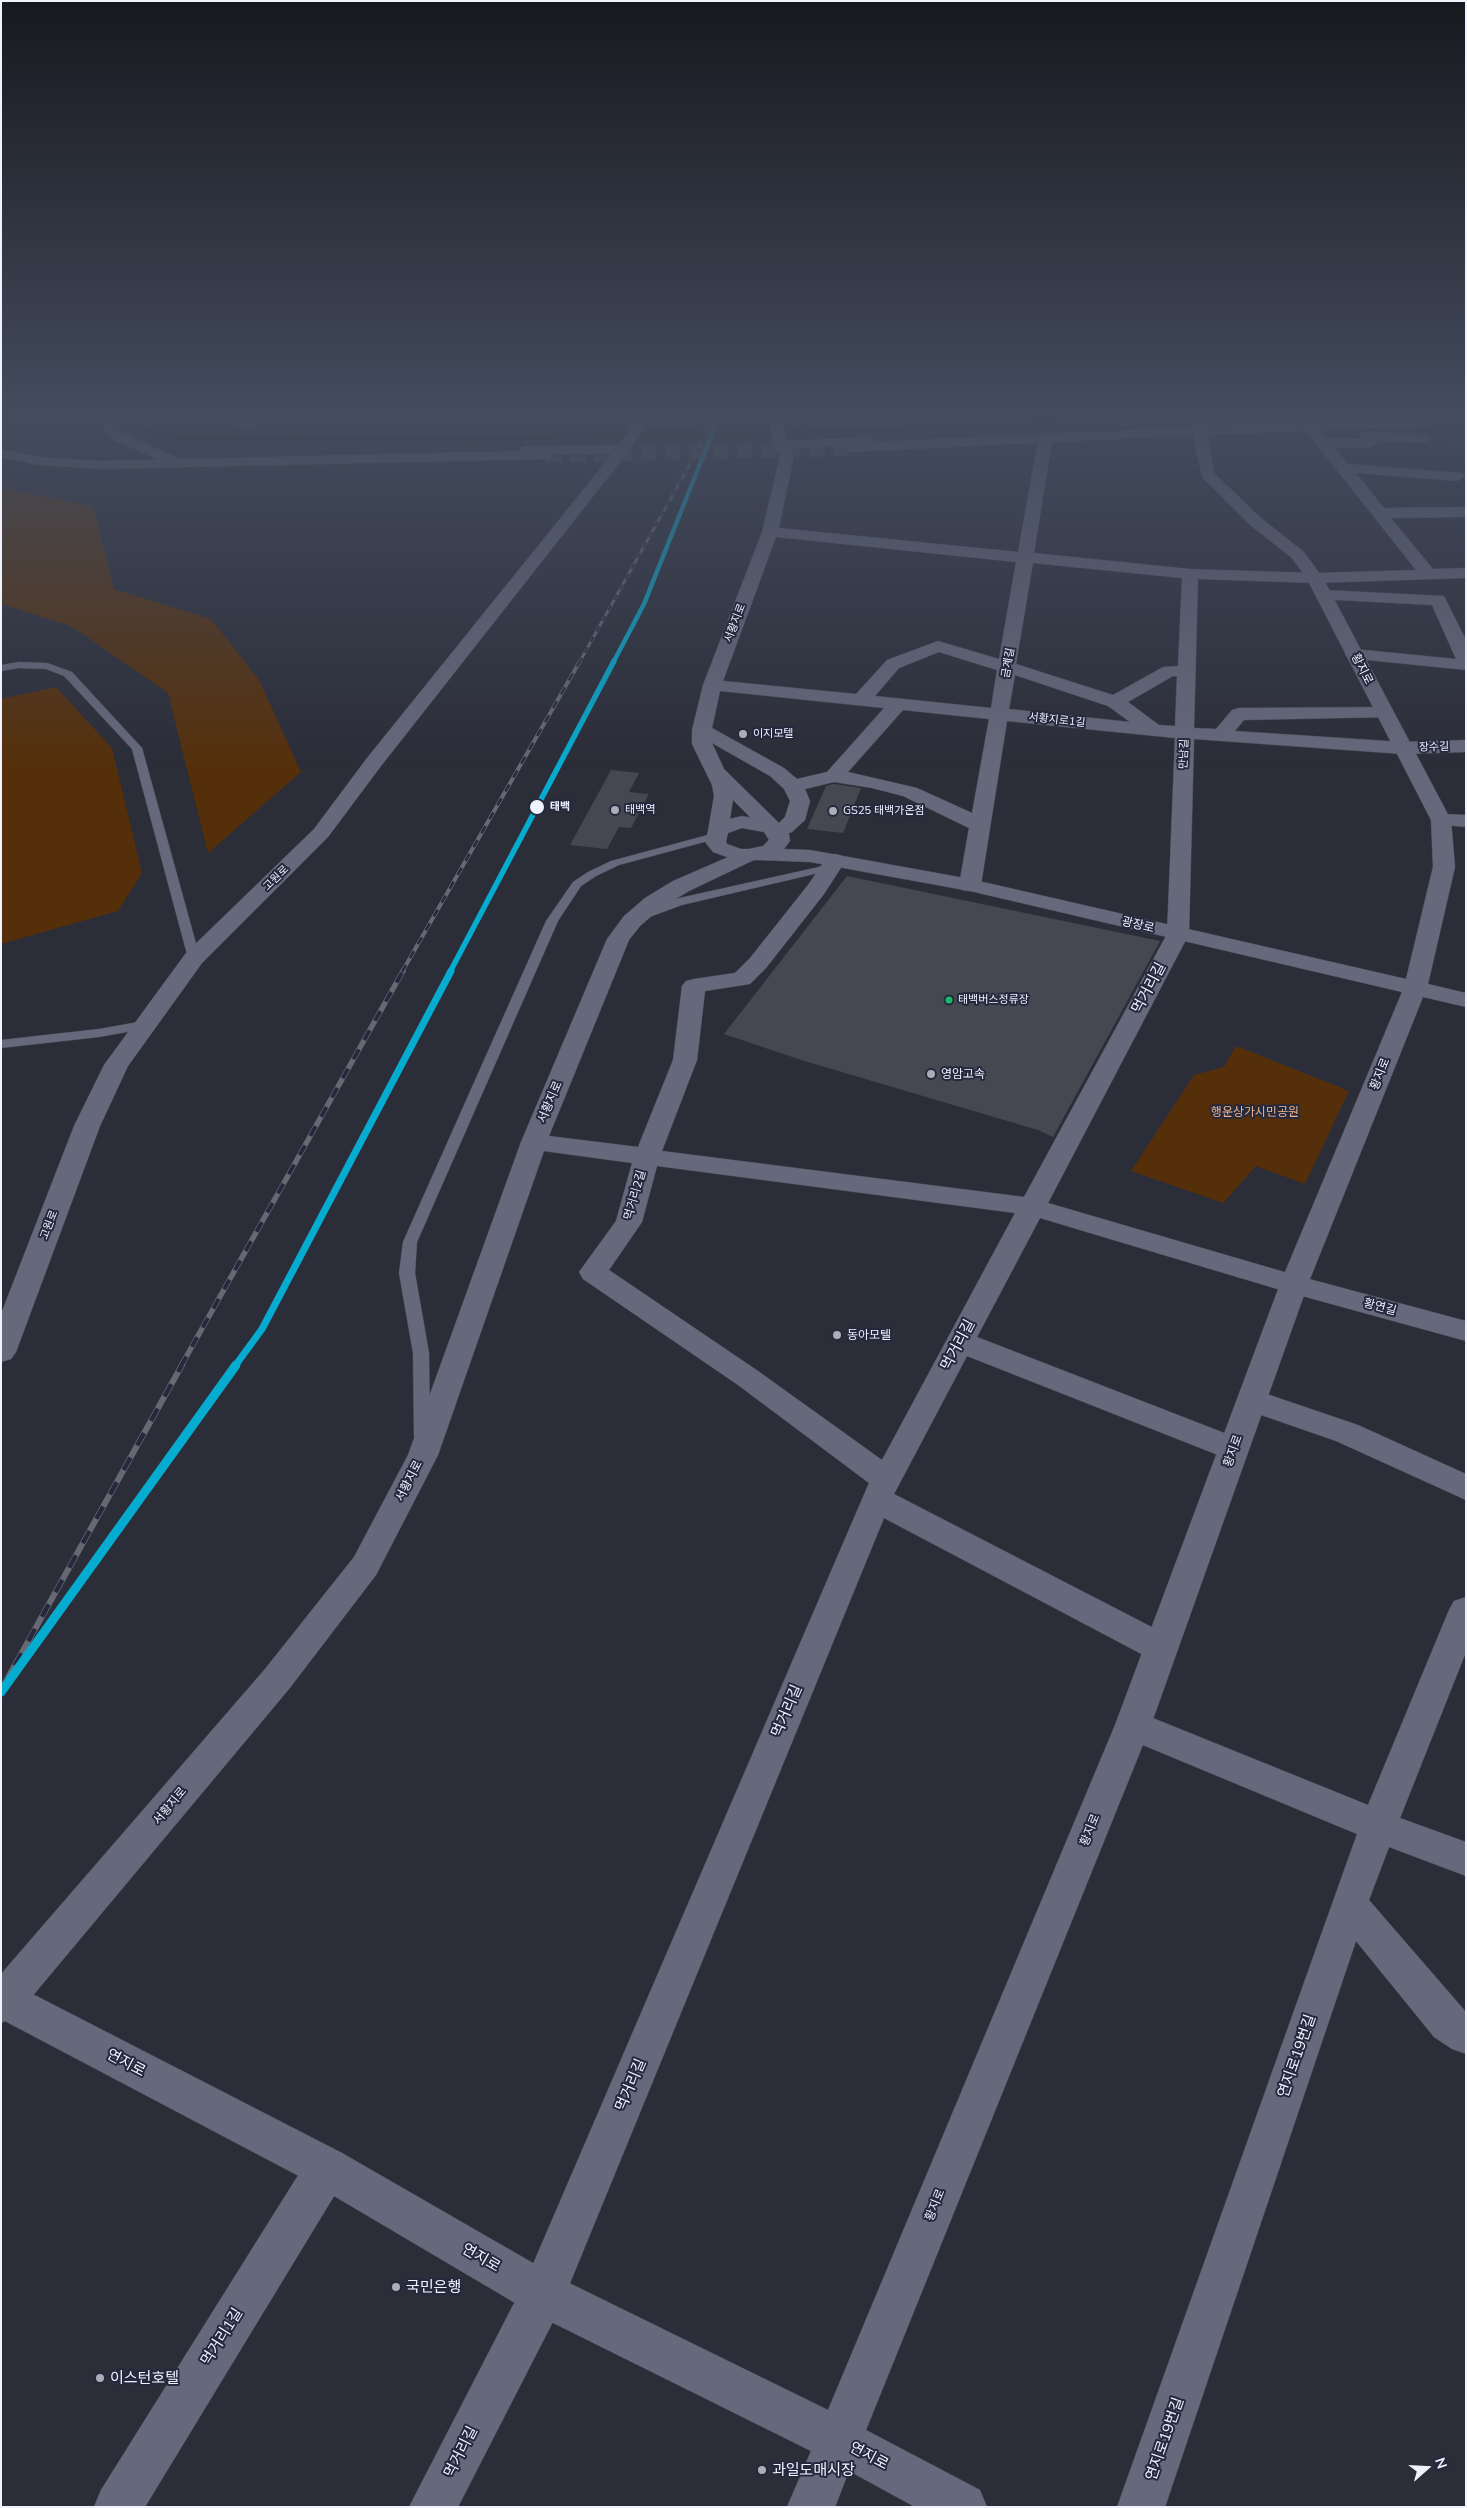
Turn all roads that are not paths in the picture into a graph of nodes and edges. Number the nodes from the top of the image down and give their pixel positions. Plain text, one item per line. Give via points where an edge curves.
1 (553, 536) edge
2 (768, 536) edge
3 (811, 536) edge
4 (1029, 536) edge
5 (1274, 536) edge
6 (1398, 536) edge
7 (1026, 557) junction
8 (1466, 573) edge
9 (1190, 574) junction
10 (1428, 574) junction
11 (1315, 578) junction
12 (1324, 595) junction
13 (1354, 654) junction
14 (1466, 660) edge
15 (1466, 665) edge
16 (1, 668) edge
17 (1007, 668) junction
18 (1187, 671) junction
19 (712, 685) junction
20 (861, 700) junction
21 (1115, 702) junction
22 (898, 704) junction
23 (1384, 713) junction
24 (999, 714) junction
25 (702, 730) junction
26 (1154, 730) junction
27 (1185, 733) junction
28 (1222, 735) junction
29 (1466, 746) edge
30 (1402, 748) junction
31 (717, 772) junction
32 (834, 776) junction
33 (793, 786) junction
34 (1441, 820) junction
35 (1466, 821) edge
36 (980, 825) junction
37 (776, 831) junction
38 (717, 838) junction
39 (755, 855) junction
40 (810, 856) junction
41 (835, 860) junction
42 (970, 885) junction
43 (681, 886) junction
44 (632, 921) junction
45 (1178, 934) junction
46 (194, 958) junction
47 (1415, 988) junction
48 (1466, 1000) edge
49 (144, 1025) junction
50 (1, 1044) edge
51 (534, 1142) junction
52 (646, 1156) junction
53 (1032, 1208) junction
54 (1294, 1284) junction
55 (1466, 1330) edge
56 (960, 1342) junction
57 (1, 1352) edge
58 (1252, 1400) junction
59 (1234, 1449) junction
60 (422, 1455) junction
61 (1466, 1488) edge
62 (881, 1489) junction
63 (1466, 1610) edge
64 (1161, 1648) junction
65 (1134, 1724) junction
66 (1378, 1826) junction
67 (1466, 1859) edge
68 (1349, 1904) junction
69 (3, 2002) edge
70 (1466, 2035) edge
71 (326, 2168) junction
72 (543, 2294) junction
73 (838, 2440) junction
74 (118, 2507) edge
75 (433, 2507) edge
76 (811, 2507) edge
77 (963, 2507) edge
78 (1141, 2507) edge

1 - 46 street, 고원로 via 321,834
2 - 19 street, 서황지로
3 - 7 street
4 - 7 street, 금계길
5 - 11 street, 황지로 via 1298,555
6 - 10 street
7 - 9 street
7 - 17 street, 금계길
8 - 10 street
9 - 11 street
9 - 18 street, 만남길
10 - 11 street
11 - 12 street, 황지로
12 - 13 street, 황지로
12 - 14 street via 1438,600
13 - 15 street
13 - 23 street, 황지로
16 - 46 lane via 47,666 68,674 137,748
17 - 20 street via 938,646 893,664
17 - 21 street
17 - 24 street, 금계길
18 - 21 street via 1168,671
18 - 27 street, 만남길
19 - 20 street, 서황지로1길
19 - 25 street, 서황지로
20 - 22 street, 서황지로1길
21 - 26 street
22 - 24 street, 서황지로1길
22 - 32 street
23 - 28 street via 1239,714
23 - 30 street, 황지로
24 - 26 street, 서황지로1길
24 - 36 street, 금계길
25 - 31 street, 서황지로 via 702,744
25 - 33 street via 777,772
26 - 27 street, 서황지로1길
27 - 28 street, 서황지로1길
27 - 45 street, 만남길
28 - 30 street, 서황지로1길
29 - 30 street, 장수길
30 - 34 street, 황지로
31 - 37 street
31 - 38 street via 724,796
32 - 33 street
32 - 36 street via 910,792
33 - 37 street via 800,801 795,820
34 - 35 street
34 - 47 street, 황지로 via 1444,866
36 - 42 street, 금계길
37 - 38 street via 742,822 724,826
37 - 39 street via 780,841 777,846
37 - 40 street
38 - 39 street, 광장로 via 738,855
38 - 43 street
38 - 60 lane via 615,863 592,874 577,884 552,921 410,1242 407,1273 420,1353
39 - 40 street, 광장로
39 - 43 street
40 - 41 street, 광장로
41 - 42 street, 광장로
41 - 44 lane via 823,869 678,902
41 - 52 street, 먹거리2길 via 811,896 742,979 694,986 686,1060
42 - 45 street, 광장로
43 - 44 street, 서황지로
44 - 51 street, 서황지로 via 618,939
45 - 47 street, 광장로
45 - 53 street, 먹거리길
46 - 49 street, 고원로
47 - 48 street, 광장로
47 - 54 street, 황지로
49 - 50 lane
49 - 57 street, 고원로 via 116,1065 86,1126
51 - 52 street, 황연길
51 - 60 street, 서황지로
52 - 53 street, 황연길
52 - 62 street, 먹거리2길 via 629,1222 593,1272 748,1378
53 - 54 street, 황연길
53 - 56 street, 먹거리길
54 - 55 street, 황연길
54 - 58 street, 황지로
56 - 59 street
56 - 62 street, 먹거리길
58 - 59 street, 황지로
58 - 61 street via 1347,1433
59 - 64 street, 황지로
60 - 69 street, 서황지로 via 366,1566 278,1679
62 - 64 street
62 - 72 street, 먹거리길
63 - 66 street, 연지로19번길
64 - 65 street, 황지로
65 - 66 street
65 - 73 street, 황지로
66 - 67 street
66 - 68 street, 연지로19번길
68 - 70 street via 1448,2023
68 - 78 street, 연지로19번길
69 - 71 street, 연지로
71 - 72 street, 연지로
71 - 74 street, 먹거리1길
72 - 73 street, 연지로
72 - 75 street, 먹거리길
73 - 76 street, 황지로
73 - 77 street, 연지로

